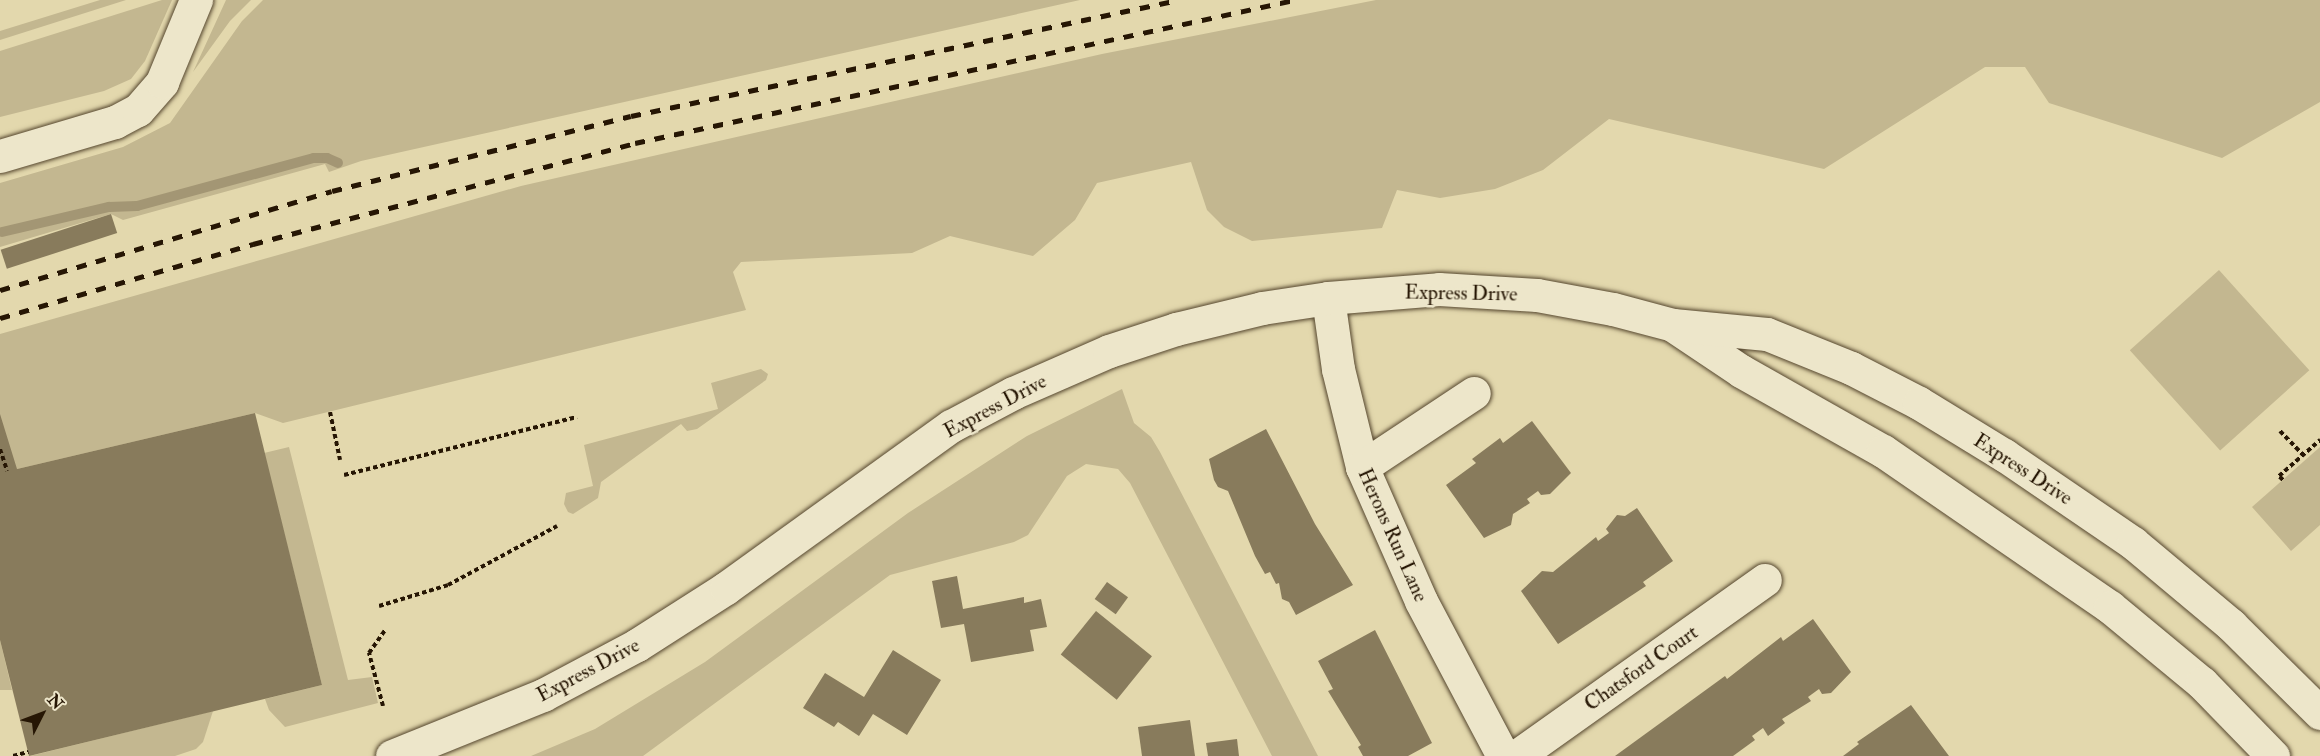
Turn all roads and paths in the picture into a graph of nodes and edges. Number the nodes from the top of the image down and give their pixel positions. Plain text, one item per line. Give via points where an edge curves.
1 (196, 0) edge
2 (0, 156) edge
3 (1328, 298) junction
4 (1672, 325) junction
5 (1474, 393) dead end
6 (330, 412) dead end
7 (577, 417) dead end
8 (2280, 431) dead end
9 (2320, 440) edge
10 (0, 449) edge
11 (2302, 455) junction
12 (340, 460) dead end
13 (1362, 467) junction
14 (7, 471) dead end
15 (344, 475) dead end
16 (2283, 480) dead end
17 (557, 526) dead end
18 (1766, 580) dead end
19 (379, 606) dead end
20 (386, 630) dead end
21 (383, 706) dead end
22 (2320, 713) edge
23 (28, 752) dead end
24 (13, 756) edge
25 (392, 756) edge
26 (1503, 756) edge
27 (1517, 756) edge
28 (2273, 756) edge

1 - 2 street via 162,82 138,110 115,122
3 - 4 street, Express Drive via 1439,289 1489,291 1613,309
3 - 13 street, Herons Run Lane via 1338,369
3 - 25 street, Express Drive via 1262,308 1176,329 1109,351 1013,393 951,426 726,588 637,645 543,695
4 - 22 street, Express Drive via 1777,337 1919,402 2133,543 2231,625
4 - 28 street, Express Drive via 1741,371 1883,452 2110,607 2202,683
5 - 13 street
6 - 12 path
7 - 15 path
8 - 11 path
9 - 11 path
10 - 14 path
11 - 16 path via 2279,476
13 - 26 street, Herons Run Lane via 1421,602
17 - 19 path via 447,585
18 - 27 street, Chatsford Court
20 - 21 path via 369,653
23 - 24 path

